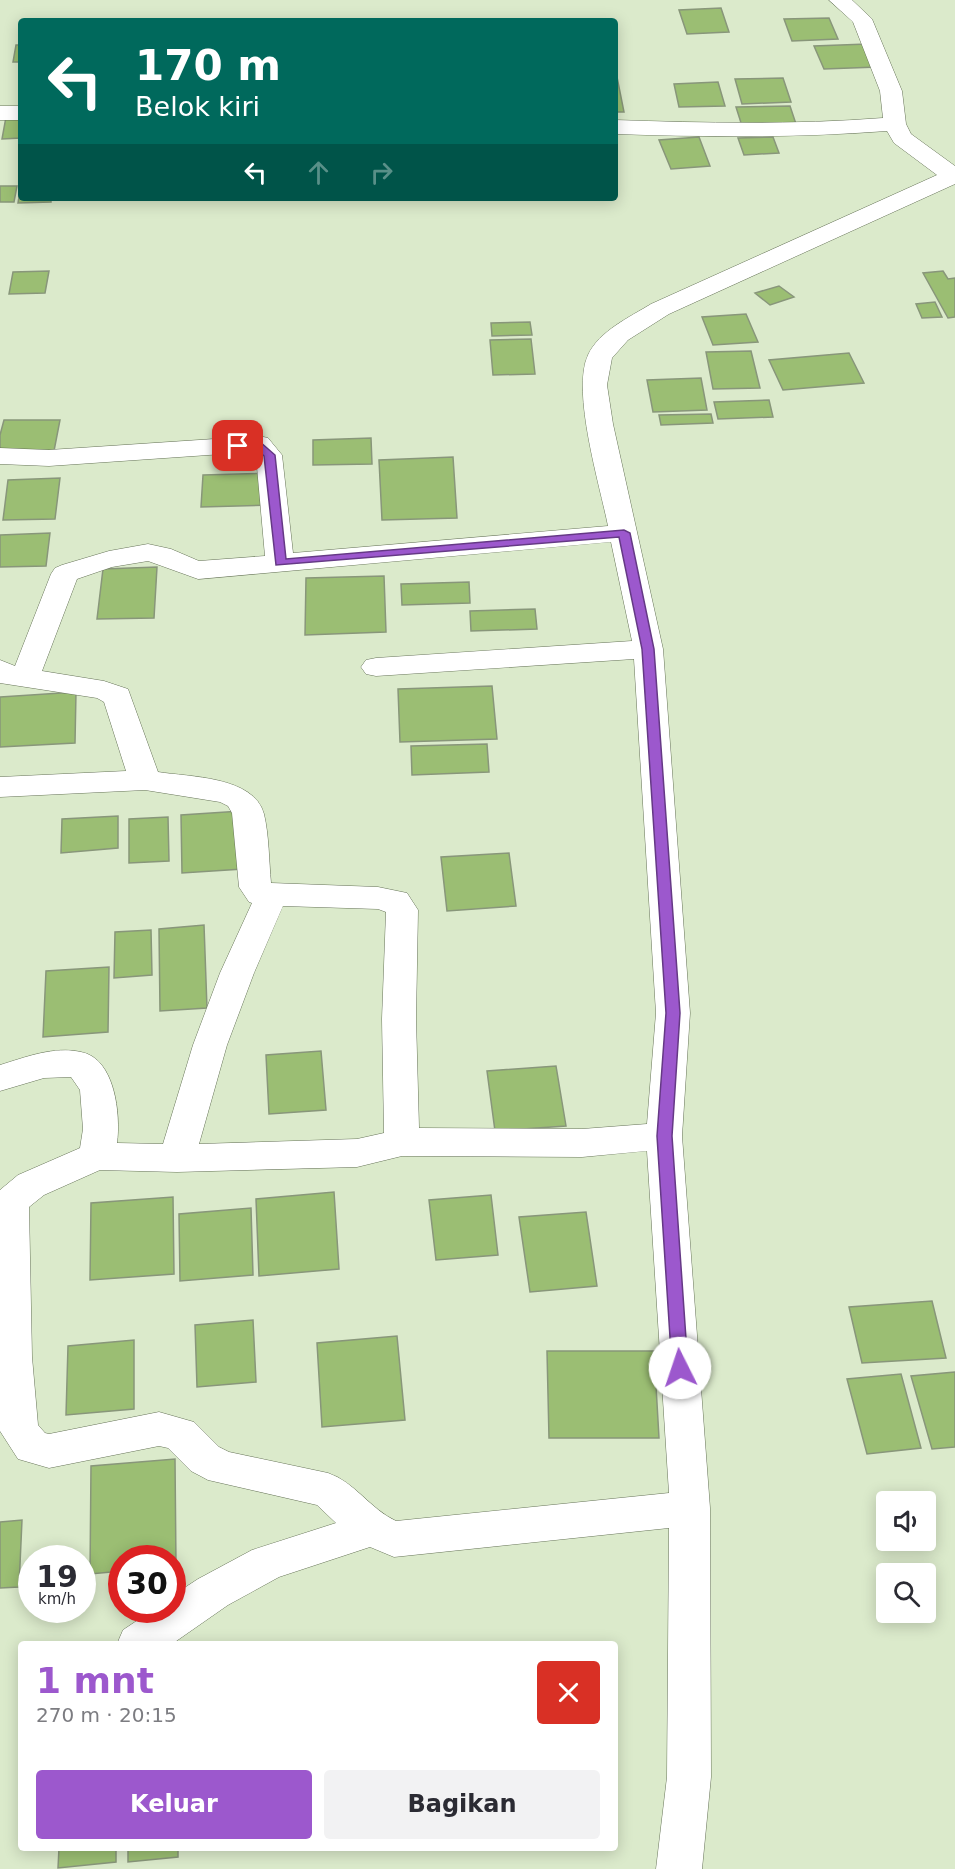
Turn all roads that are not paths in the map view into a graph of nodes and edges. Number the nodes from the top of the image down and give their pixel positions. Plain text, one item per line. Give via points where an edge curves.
1 (874, 0) edge
2 (839, 1) edge
3 (0, 113) edge
4 (18, 113) edge
5 (895, 124) junction
6 (618, 127) edge
7 (955, 175) edge
8 (0, 456) edge
9 (624, 533) junction
10 (280, 563) junction
11 (648, 649) junction
12 (376, 667) dead end
13 (12, 674) edge
14 (145, 780) junction
15 (0, 787) edge
16 (271, 896) junction
17 (0, 1078) edge
18 (664, 1136) junction
19 (402, 1142) junction
20 (97, 1156) junction
21 (177, 1158) junction
22 (690, 1508) junction
23 (372, 1529) junction
24 (142, 1641) edge
25 (679, 1869) edge

1 - 2 street
2 - 5 street via 862,19 891,91
3 - 4 street
5 - 6 street via 738,131
5 - 7 street via 902,138
7 - 9 street via 660,309 619,335 606,349 600,356 594,385
8 - 10 street via 49,459 259,444 269,455
9 - 10 street
9 - 11 street
10 - 13 street via 198,570 152,552 71,569 64,574
11 - 12 street
11 - 18 street via 673,1013
13 - 14 street via 104,690 117,696
14 - 15 street
14 - 16 street via 228,792 239,799 248,812 255,887 261,894
16 - 19 street via 378,898 395,901 402,910
16 - 21 street via 210,1045
17 - 20 street via 44,1065 80,1064 97,1087 101,1129
18 - 19 street via 582,1143
18 - 22 street
19 - 21 street via 357,1153
20 - 21 street
20 - 23 street via 31,1185 11,1202 13,1357 19,1429 32,1447 49,1451 159,1429 180,1434 205,1459 222,1468 328,1490
22 - 23 street via 394,1539
22 - 25 street via 689,1777
23 - 24 street via 267,1563 213,1592

